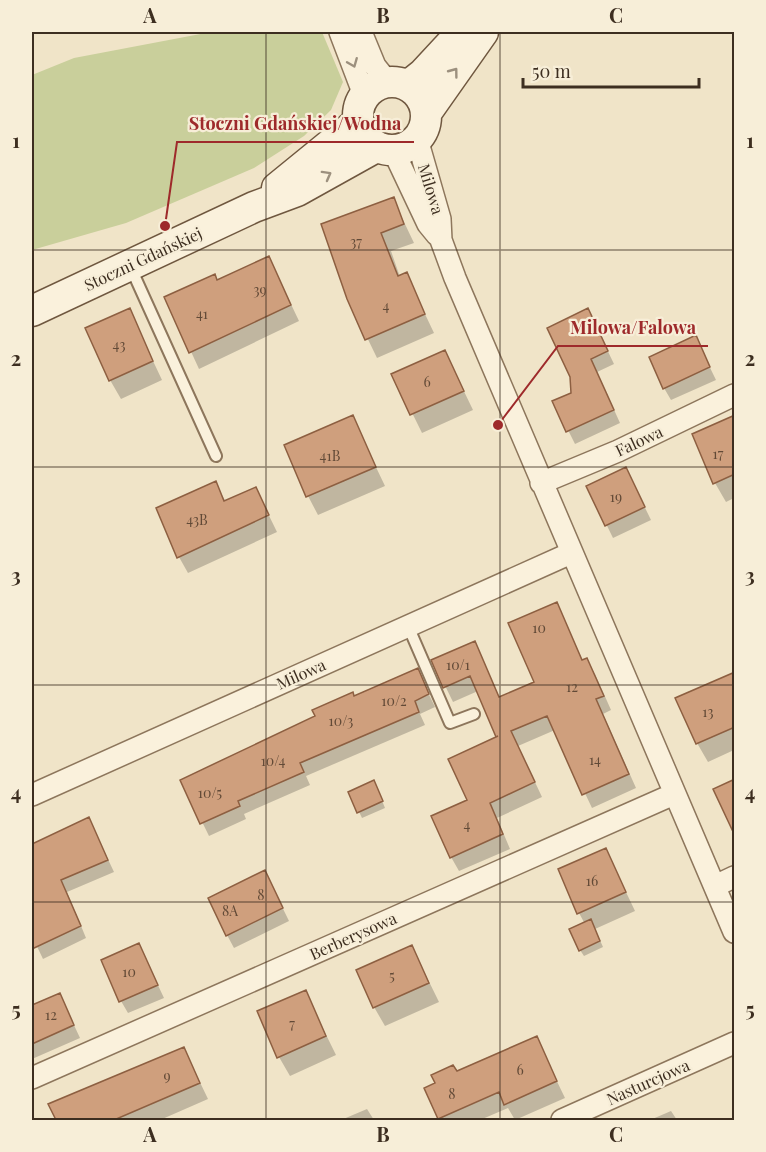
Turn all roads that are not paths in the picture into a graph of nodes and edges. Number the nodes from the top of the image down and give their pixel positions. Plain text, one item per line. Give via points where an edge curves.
1 (340, 32) edge
2 (361, 32) edge
3 (462, 32) edge
4 (483, 32) edge
5 (379, 96) junction
6 (403, 137) junction
7 (254, 207) junction
8 (130, 266) junction
9 (32, 311) edge
10 (735, 394) edge
11 (216, 456) dead end
12 (541, 483) junction
13 (571, 553) junction
14 (408, 627) junction
15 (474, 714) dead end
16 (674, 794) junction
17 (32, 795) edge
18 (735, 877) edge
19 (715, 886) junction
20 (735, 932) edge
21 (735, 1043) edge
22 (32, 1078) edge
23 (562, 1120) edge

1 -> 5 street
2 - 5 street via 375,66
3 - 5 street, Stoczni Gdańskiej via 423,74
6 -> 4 street, Stoczni Gdańskiej
5 - 6 street via 367,140
5 - 6 street via 417,93
5 - 7 street, Stoczni Gdańskiej
7 -> 6 street, Stoczni Gdańskiej via 297,191
6 - 12 street, Milowa via 428,224 441,240
7 - 8 street, Stoczni Gdańskiej
8 - 9 street, Stoczni Gdańskiej
8 - 11 lane
10 - 12 street, Falowa via 618,451
12 - 13 street, Milowa
13 - 14 street, Milowa
13 - 16 street, Milowa
14 - 15 lane via 450,723
14 - 17 street, Milowa
16 - 19 street, Milowa
16 - 22 street, Berberysowa
18 - 19 street
19 - 20 street, Milowa
21 - 23 street, Nasturcjowa

